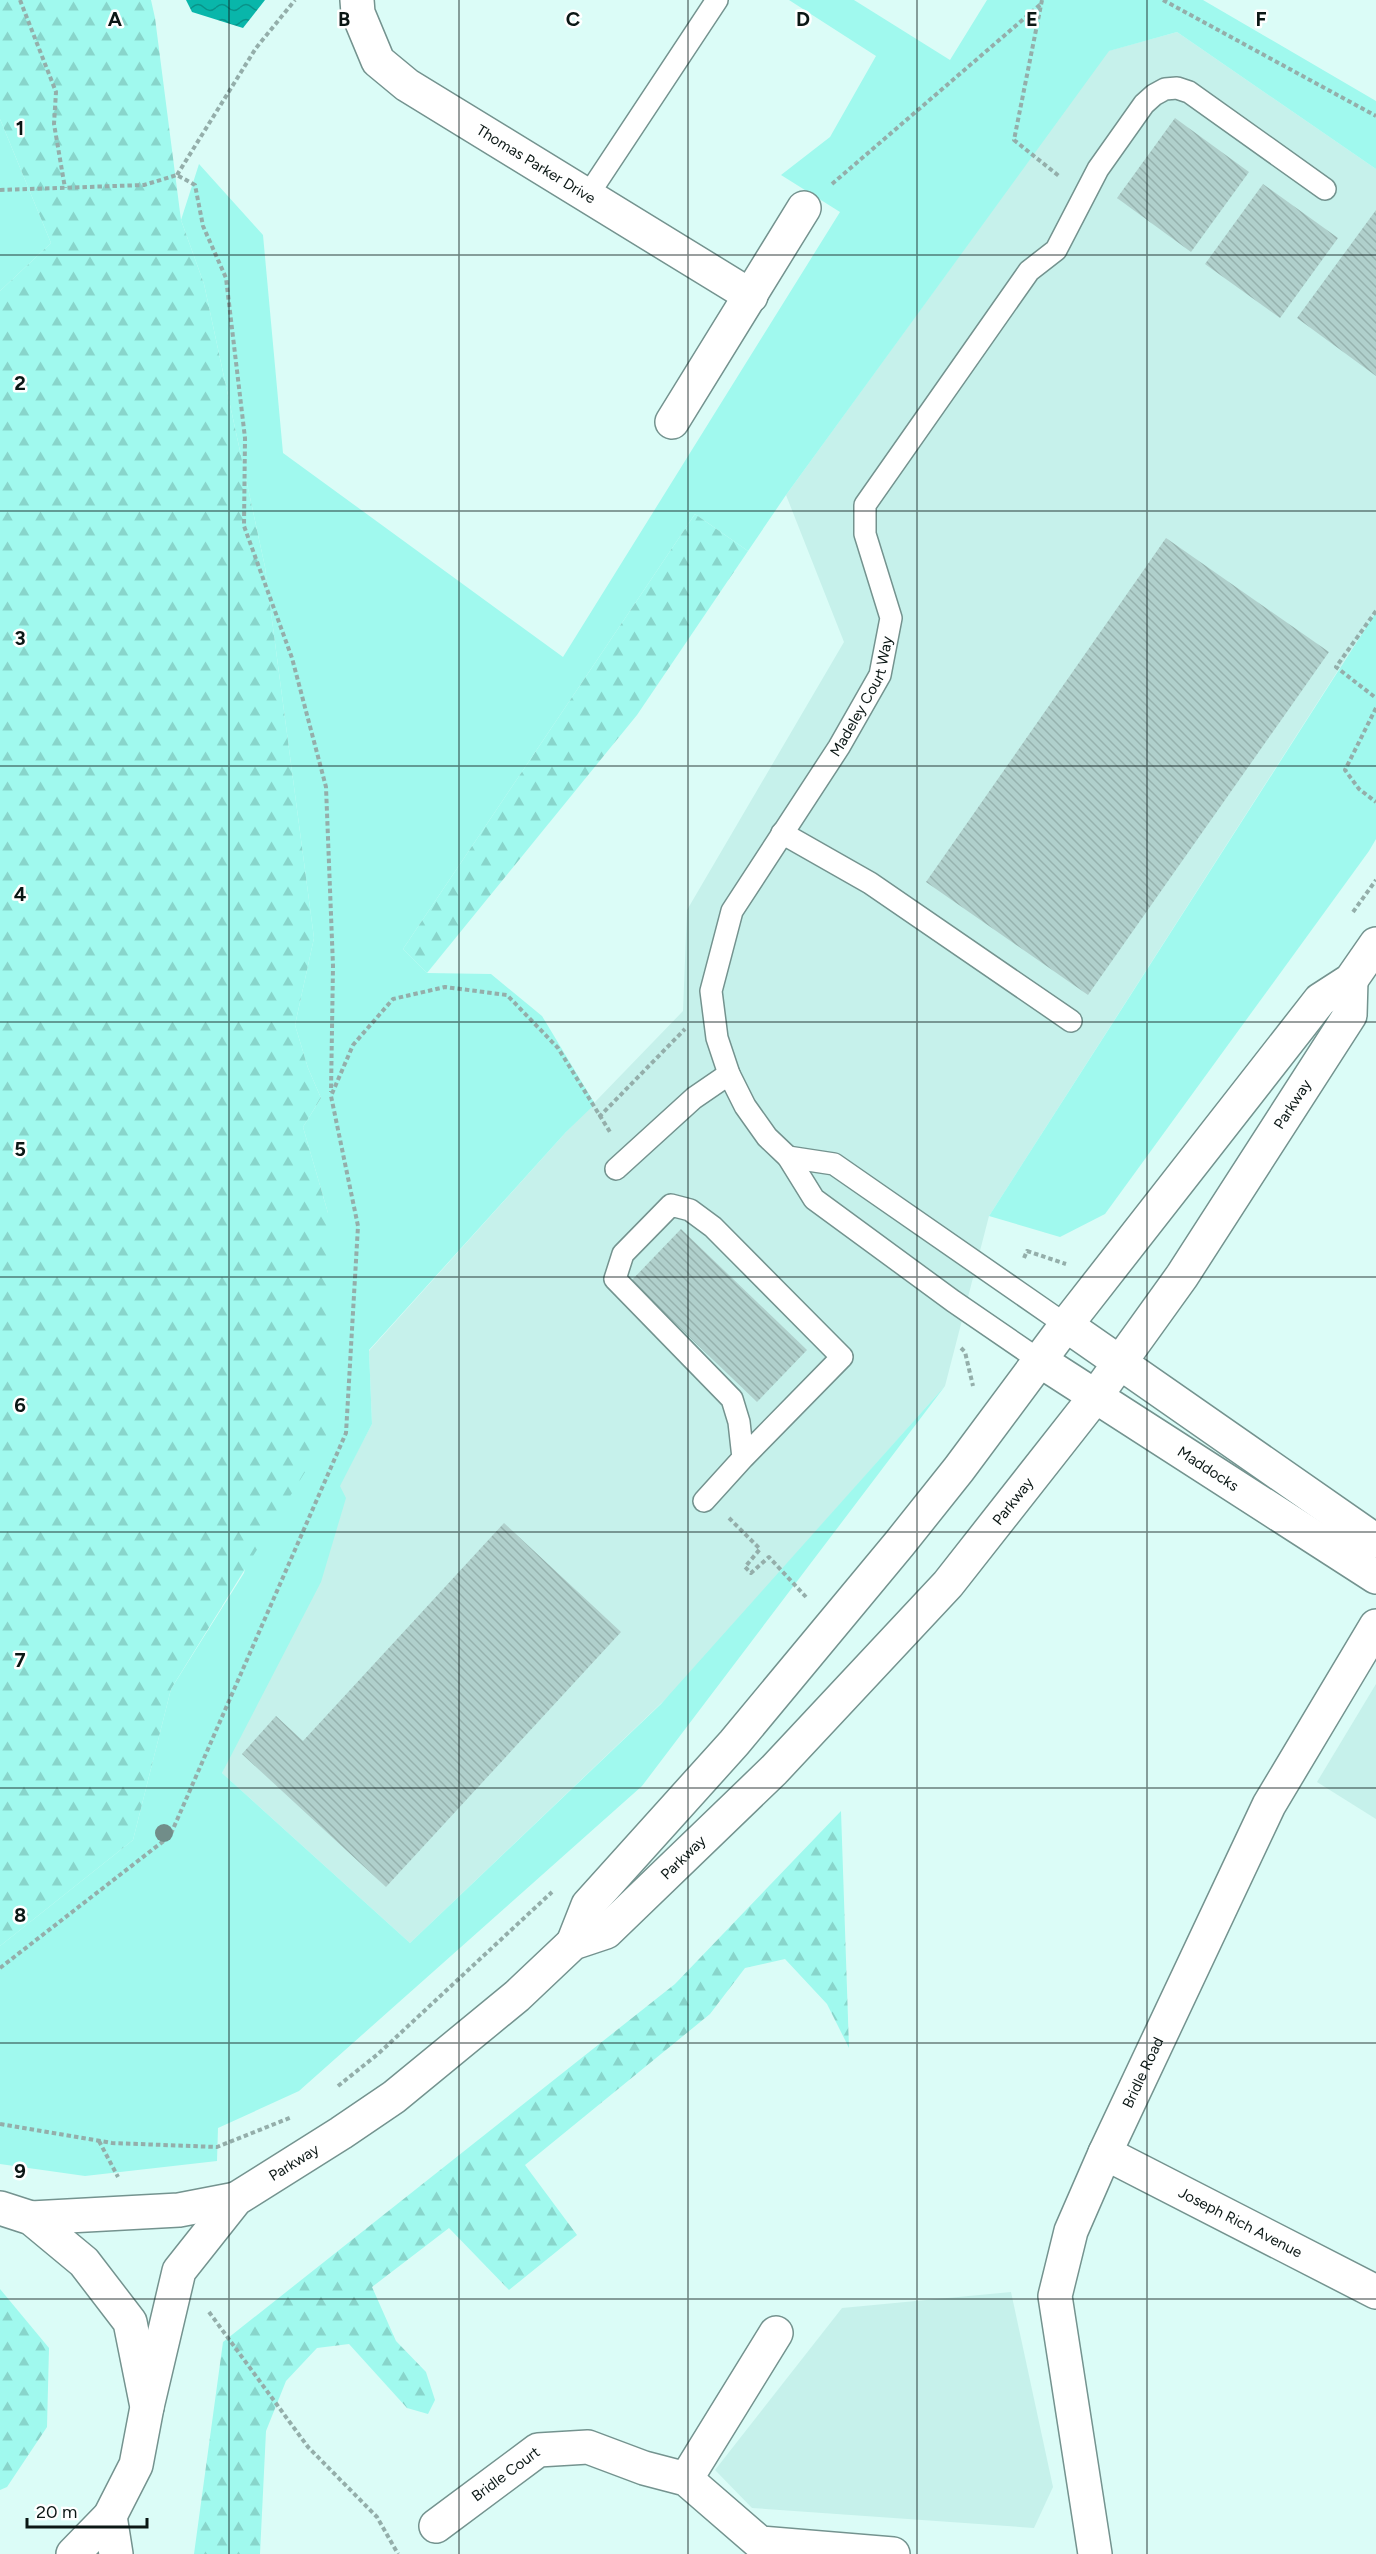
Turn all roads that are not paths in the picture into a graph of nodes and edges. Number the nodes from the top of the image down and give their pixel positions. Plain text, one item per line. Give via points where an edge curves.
1 (357, 0) edge
2 (717, 0) edge
3 (1325, 189) dead end
4 (588, 195) junction
5 (804, 208) road end
6 (751, 296) junction
7 (672, 422) dead end
8 (782, 833) junction
9 (1376, 944) edge
10 (1352, 980) junction
11 (1071, 1021) dead end
12 (729, 1074) junction
13 (788, 1157) junction
14 (616, 1169) dead end
15 (1066, 1325) junction
16 (1039, 1360) junction
17 (1119, 1363) junction
18 (1095, 1396) junction
19 (743, 1458) junction
20 (706, 1499) road end
21 (1376, 1541) edge
22 (1376, 1577) edge
23 (1376, 1626) edge
24 (573, 1943) junction
25 (1105, 2153) junction
26 (236, 2199) junction
27 (0, 2208) edge
28 (31, 2218) junction
29 (1376, 2292) edge
30 (776, 2333) dead end
31 (147, 2407) junction
32 (686, 2479) junction
33 (110, 2516) junction
34 (436, 2526) dead end
35 (73, 2554) edge
36 (116, 2554) edge
37 (893, 2554) edge
38 (1095, 2554) edge

1 - 4 street, Thomas Parker Drive via 358,13 378,61 407,86
2 - 4 lane
3 - 8 lane, Madeley Court Way via 1189,92 1166,89 1144,104 1113,146 1056,250 1029,272 865,505 865,534 891,618 880,675 839,747
4 - 6 street, Thomas Parker Drive
5 - 6 street
6 - 7 street
8 - 11 lane via 870,883
8 - 12 lane, Madeley Court Way via 732,911 711,991 717,1038
9 - 10 street, Parkway
10 - 15 street, Parkway via 1320,1000
10 - 17 street, Parkway via 1350,1015 1182,1275
12 - 13 lane, Madeley Court Way via 767,1137
12 - 14 lane via 694,1098
13 - 15 lane via 834,1164
13 - 16 lane, Madeley Court Way via 814,1199
15 - 16 street, Parkway
15 - 17 street
16 - 18 street, Maddocks
16 - 24 street, Parkway via 959,1469 779,1690 588,1905
17 - 18 street, Parkway
17 - 21 street
18 - 22 street, Maddocks
18 - 24 street, Parkway via 948,1584 847,1694 606,1932
19 - 19 lane via 842,1357 713,1227 690,1210 671,1205 623,1254 615,1279 732,1399
19 - 20 lane
23 - 25 street, Bridle Road via 1269,1805
24 - 26 street, Parkway via 517,1996 394,2097
25 - 29 street, Joseph Rich Avenue
25 - 38 street, Bridle Road via 1071,2231 1055,2296
26 - 28 street, Parkway via 179,2210
26 - 31 street, Parkway via 179,2271
27 - 28 street
28 - 31 street via 84,2262 130,2322
30 - 32 street
31 - 33 street, Parkway via 136,2465
32 - 34 street, Bridle Court via 588,2447 538,2450
32 - 37 street, Bridle Court via 760,2543
33 - 35 street, Parkway
33 - 36 street

